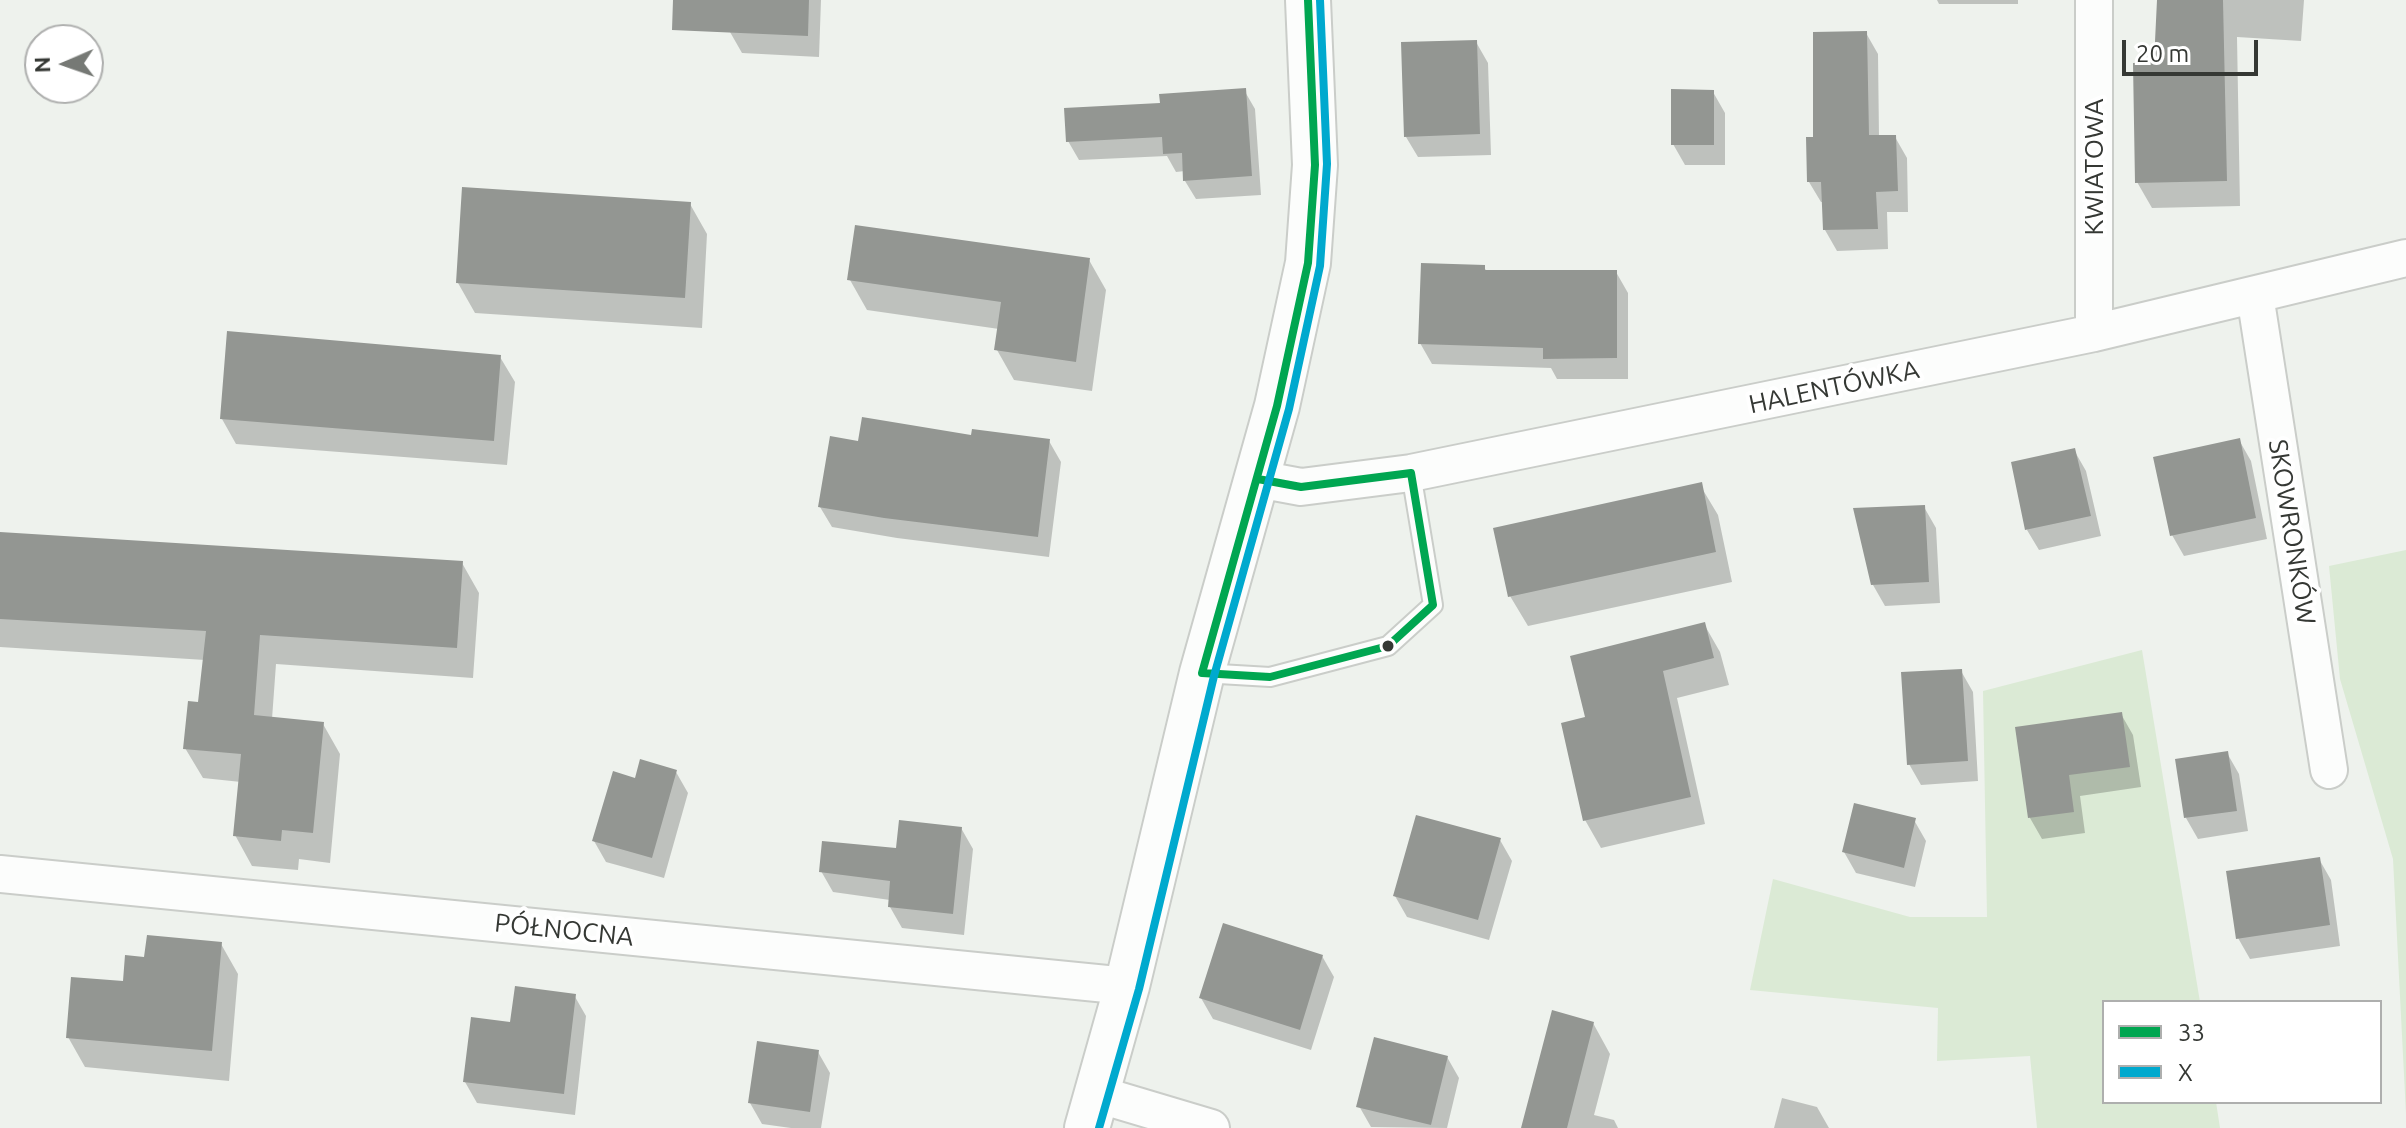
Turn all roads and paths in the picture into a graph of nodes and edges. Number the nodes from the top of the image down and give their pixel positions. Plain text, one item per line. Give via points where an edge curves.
1 (1308, 0) edge
2 (2094, 0) edge
3 (2406, 258) edge
4 (2255, 295) junction
5 (2094, 333) junction
6 (1411, 473) junction
7 (1258, 479) junction
8 (1202, 673) junction
9 (2329, 770) dead end
10 (0, 874) edge
11 (1127, 986) junction
12 (1092, 1111) edge
13 (1211, 1128) edge

1 - 7 street via 1315,165 1308,263
2 - 5 street, KWIATOWA
3 - 4 street, HALENTÓWKA
4 - 5 street, HALENTÓWKA
4 - 9 street, SKOWRONKÓW
5 - 6 street, HALENTÓWKA
6 - 7 street, HALENTÓWKA via 1301,487
6 - 8 lane via 1433,605 1388,646 1270,677
7 - 8 street
8 - 11 street
10 - 11 street, PÓŁNOCNA
11 - 12 street
12 - 13 street

